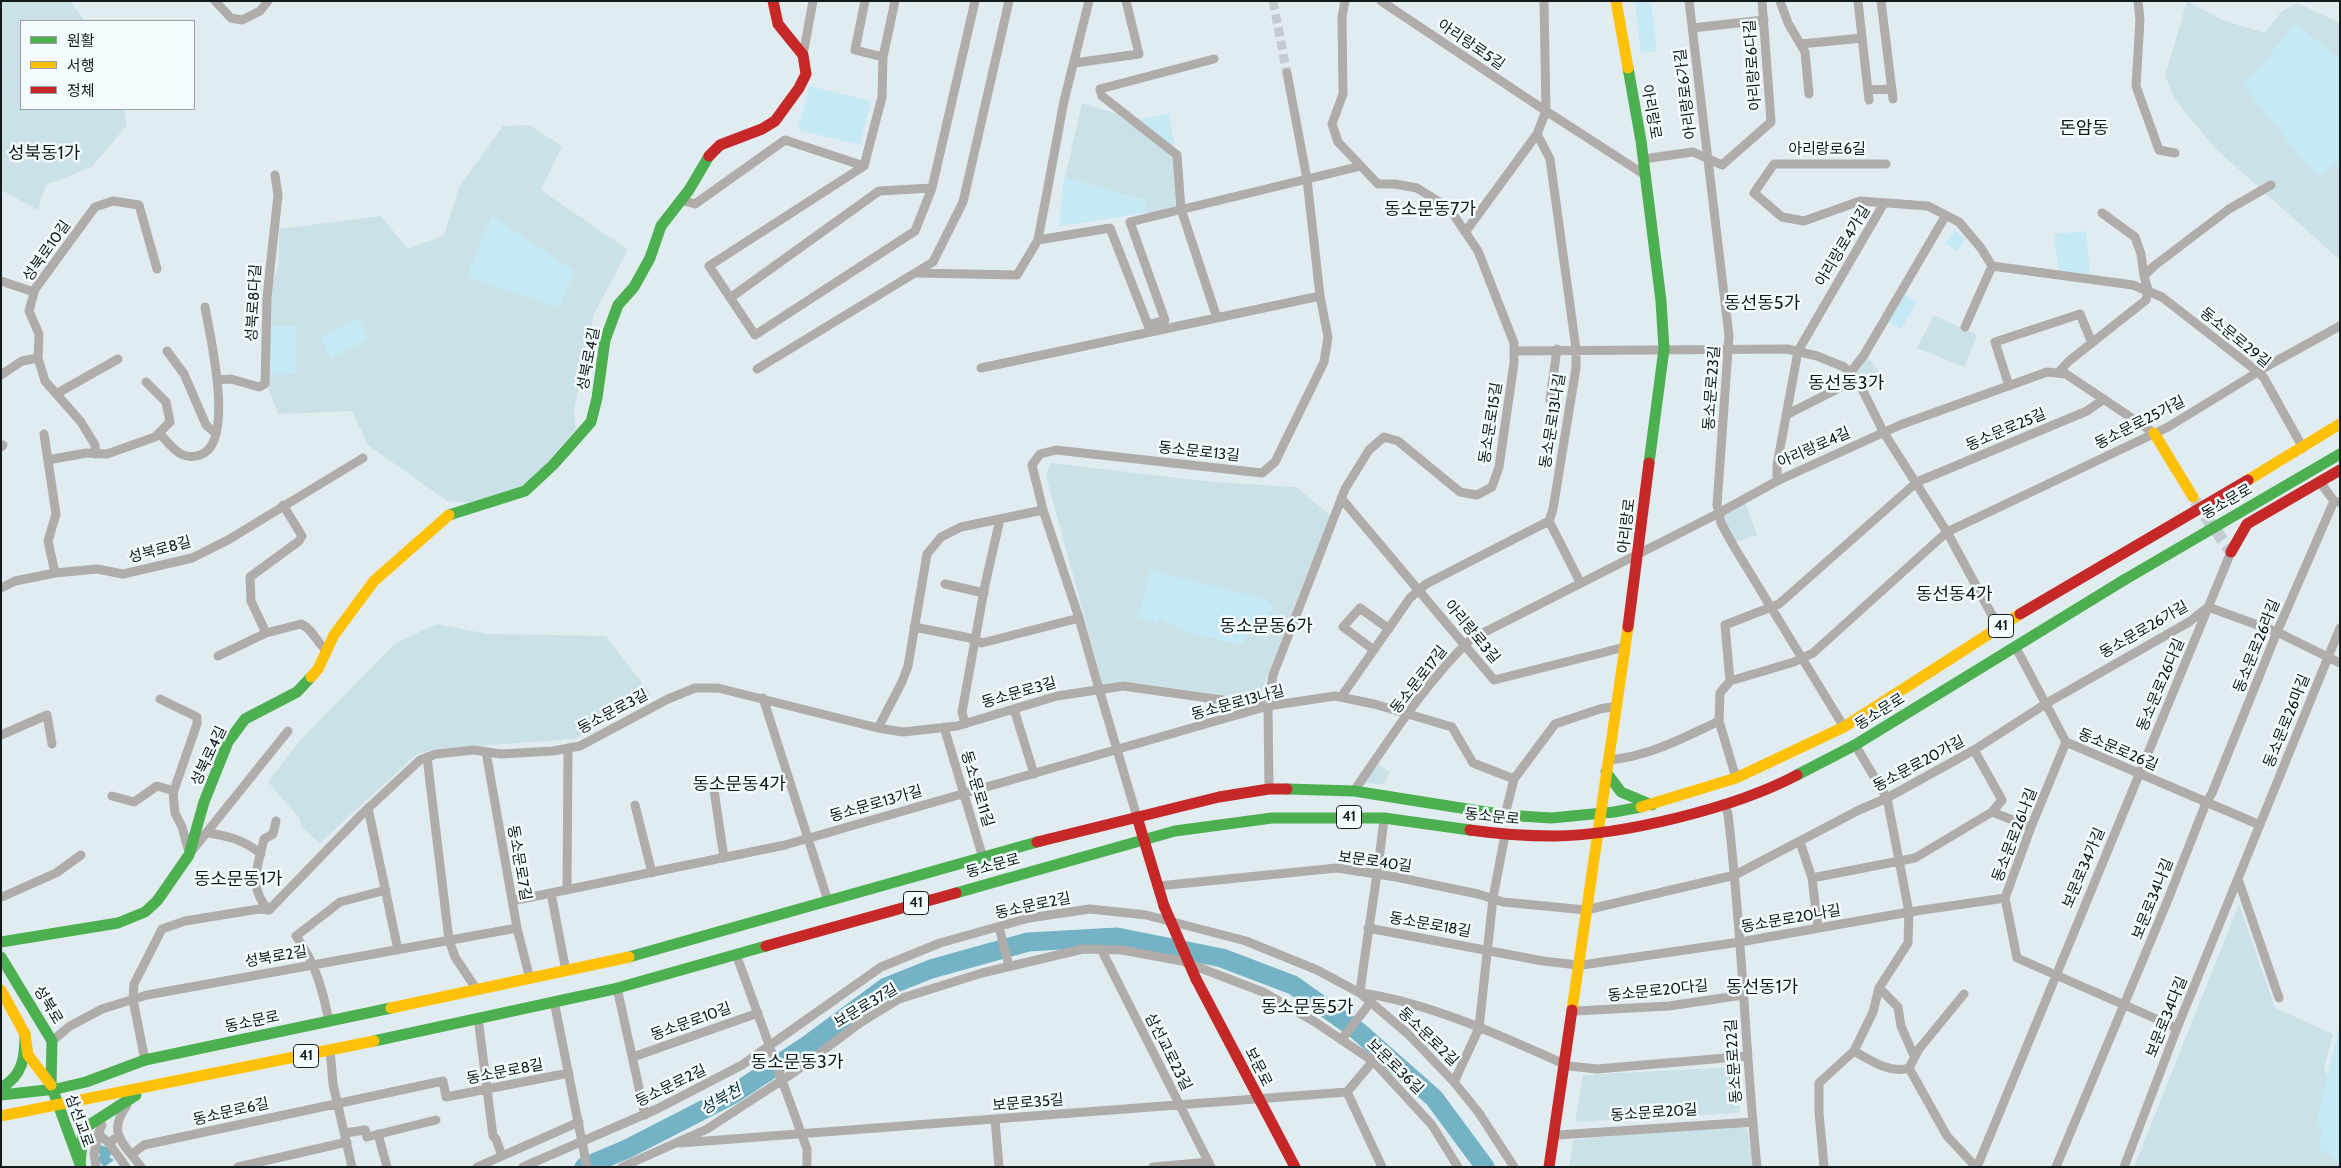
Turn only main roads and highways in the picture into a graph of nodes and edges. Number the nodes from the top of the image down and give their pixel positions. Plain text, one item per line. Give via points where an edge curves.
1 (773, 1) edge
2 (1616, 1) edge
3 (2340, 424) edge
4 (2154, 433) road end
5 (2340, 454) edge
6 (2340, 470) edge
7 (2193, 497) tunnel mouth
8 (2231, 552) road end
9 (1607, 766) junction
10 (1652, 805) junction
11 (1600, 814) junction
12 (1137, 817) junction
13 (1597, 832) junction
14 (1144, 840) junction
15 (1, 942) edge
16 (1, 957) edge
17 (1580, 965) junction
18 (1, 990) edge
19 (24, 1034) junction
20 (1567, 1065) junction
21 (51, 1087) junction
22 (1, 1088) edge
23 (145, 1089) junction
24 (1, 1095) edge
25 (57, 1105) junction
26 (1, 1116) edge
27 (80, 1166) edge
28 (1295, 1167) edge
29 (1549, 1167) edge
30 (1553, 1167) edge

1 - 15 main road, 성북로4길 via 778,24 803,55 806,74 775,121 720,145 705,160 661,226 650,258 634,287 618,305 605,340 591,422 525,492 448,515 374,582 334,635 318,668 297,692 245,719 228,742 204,802 189,855 157,901 145,912 118,923
2 - 9 main road, 아리랑로 via 1643,159 1663,317 1664,349
3 - 10 main road, 동소문로 / 41 via 1999,628 1844,727 1736,778
4 - 7 main road
5 - 13 main road, 동소문로 / 41, bridge via 2124,580 1855,745 1792,778 1725,805
6 - 8 main road via 2247,524
9 - 10 main road via 1621,792
9 - 11 main road, 아리랑로
10 - 11 main road, 동소문로 / 41
11 - 12 main road, 동소문로 / 41 via 1551,818 1504,815 1354,791 1269,789 1218,797
11 - 13 main road
12 - 14 main road
12 - 21 main road, 동소문로 / 41 via 622,959 146,1060 86,1082
13 - 14 main road, 동소문로 / 41 via 1554,836 1505,835 1384,818 1272,818 1175,832
13 - 17 main road
14 - 23 main road, 동소문로 / 41 via 617,988
14 - 28 main road, 보문로, bridge via 1164,906 1196,979
16 - 21 main road, 성북로 via 52,1041
17 - 20 main road
17 - 20 main road
18 - 19 main road
19 - 21 main road via 28,1055
19 - 22 main road via 25,1061 10,1083
20 - 29 main road
20 - 30 main road
21 - 24 main road, 동소문로 / 41
21 - 25 main road, 삼선교로
23 - 25 main road, 동소문로 / 41
23 - 27 main road via 83,1129
25 - 26 main road, 동소문로 / 41
25 - 27 main road, 삼선교로

